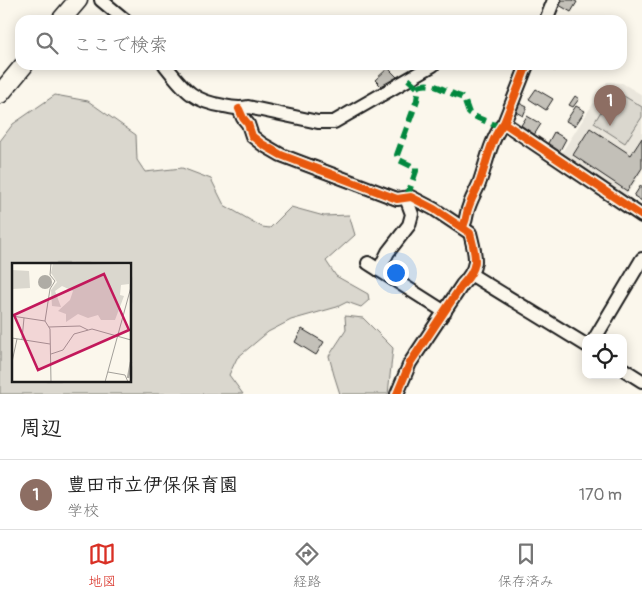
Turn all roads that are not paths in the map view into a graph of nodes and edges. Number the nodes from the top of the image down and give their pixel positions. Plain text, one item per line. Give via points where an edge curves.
1 (78, 0) edge
2 (101, 0) edge
3 (554, 0) edge
4 (65, 15) edge
5 (119, 15) edge
6 (548, 15) edge
7 (20, 70) edge
8 (169, 70) edge
9 (424, 70) edge
10 (523, 70) edge
11 (0, 94) edge
12 (239, 109) junction
13 (504, 122) junction
14 (406, 198) junction
15 (642, 216) edge
16 (463, 227) junction
17 (642, 259) edge
18 (368, 263) dead end
19 (379, 270) junction
20 (472, 275) junction
21 (445, 312) junction
22 (597, 334) edge
23 (582, 343) edge
24 (627, 372) edge
25 (642, 381) edge
26 (397, 394) edge

1 - 4 street
2 - 5 street
3 - 6 street
7 - 11 street
8 - 12 street via 196,98
9 - 12 street via 334,122 318,122 248,107
10 - 13 street
12 - 14 street via 252,136 281,155 397,199
13 - 15 street
13 - 16 street via 491,148
14 - 16 street via 411,197
14 - 19 street via 412,214 409,225
16 - 20 street via 470,233 475,252
17 - 22 street
18 - 19 street
19 - 21 street
20 - 21 street
20 - 23 street
21 - 26 street via 410,363
24 - 25 street

